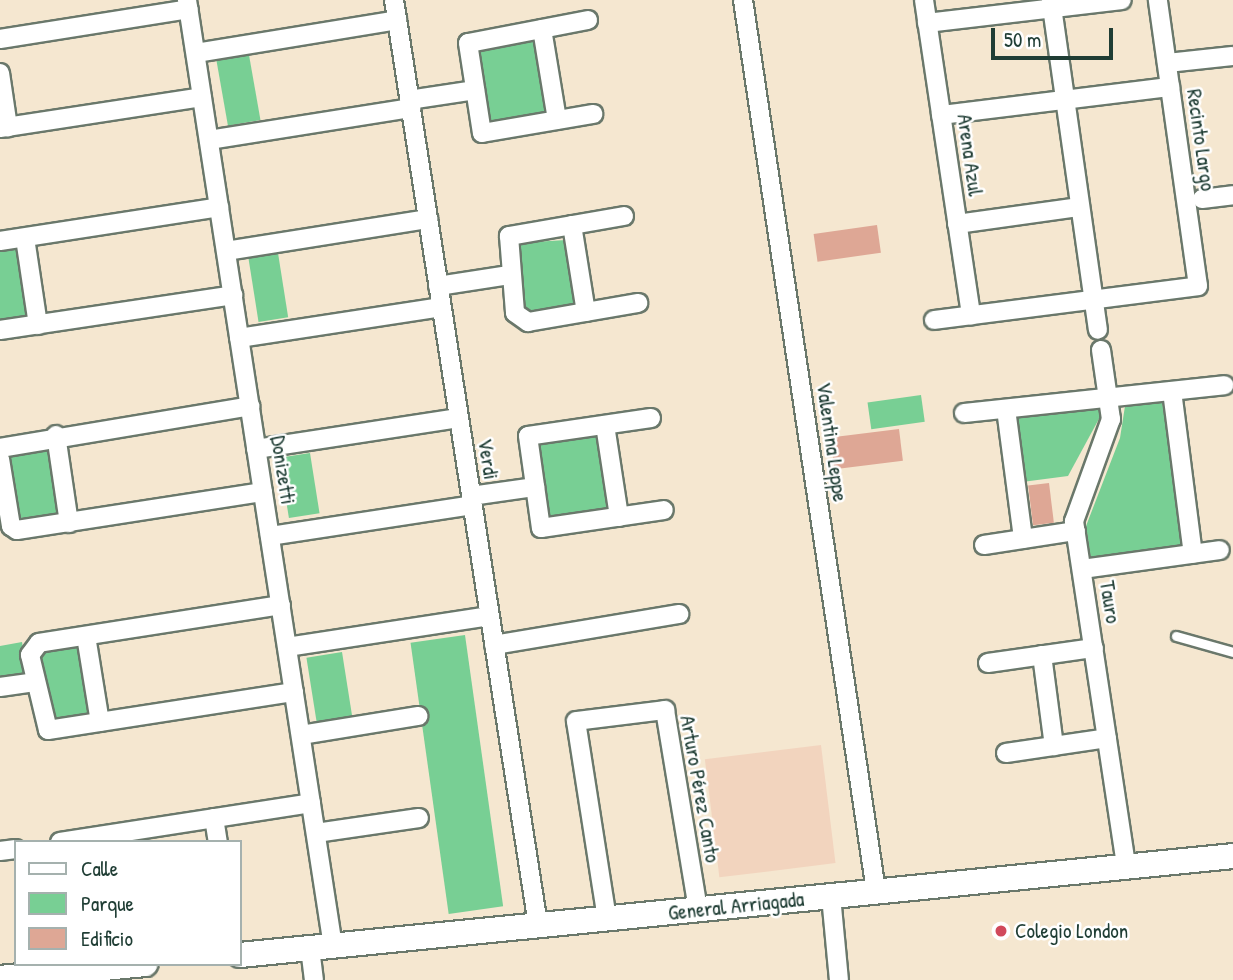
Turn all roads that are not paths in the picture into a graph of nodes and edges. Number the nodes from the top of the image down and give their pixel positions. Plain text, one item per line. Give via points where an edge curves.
1 (394, 0) edge
2 (743, 0) edge
3 (924, 0) edge
4 (1122, 0) edge
5 (1158, 0) edge
6 (1051, 4) edge
7 (188, 5) edge
8 (397, 20) junction
9 (589, 20) dead end
10 (927, 23) junction
11 (542, 29) junction
12 (0, 39) edge
13 (196, 53) junction
14 (1233, 56) edge
15 (1167, 63) junction
16 (0, 74) edge
17 (1170, 87) junction
18 (475, 90) junction
19 (202, 97) junction
20 (1065, 100) junction
21 (410, 104) junction
22 (593, 114) dead end
23 (941, 115) junction
24 (556, 120) junction
25 (4, 127) edge
26 (209, 140) junction
27 (1233, 195) edge
28 (1202, 199) dead end
29 (219, 207) junction
30 (1080, 207) junction
31 (624, 216) dead end
32 (428, 219) junction
33 (957, 224) junction
34 (572, 225) junction
35 (25, 238) junction
36 (0, 241) edge
37 (226, 251) junction
38 (509, 275) junction
39 (438, 286) junction
40 (233, 295) junction
41 (1094, 300) junction
42 (638, 303) dead end
43 (442, 307) junction
44 (586, 312) junction
45 (971, 316) junction
46 (934, 320) dead end
47 (38, 325) junction
48 (0, 330) edge
49 (1098, 330) dead end
50 (239, 338) junction
51 (1101, 350) dead end
52 (1224, 385) dead end
53 (1172, 391) junction
54 (1108, 398) junction
55 (250, 406) junction
56 (1006, 409) junction
57 (964, 413) dead end
58 (459, 418) junction
59 (651, 418) dead end
60 (605, 425) junction
61 (56, 435) junction
62 (0, 447) edge
63 (256, 449) junction
64 (0, 459) edge
65 (535, 487) junction
66 (263, 492) junction
67 (3, 494) edge
68 (472, 501) junction
69 (664, 510) dead end
70 (619, 517) junction
71 (69, 523) junction
72 (1076, 531) junction
73 (270, 536) junction
74 (1023, 539) junction
75 (984, 545) dead end
76 (1220, 550) dead end
77 (1193, 554) junction
78 (1082, 569) junction
79 (281, 605) junction
80 (679, 614) dead end
81 (490, 616) junction
82 (86, 636) junction
83 (1176, 636) dead end
84 (494, 645) junction
85 (287, 647) junction
86 (1094, 648) junction
87 (1233, 652) edge
88 (1042, 656) junction
89 (988, 663) dead end
90 (35, 682) junction
91 (0, 687) edge
92 (294, 692) junction
93 (418, 716) dead end
94 (100, 722) junction
95 (300, 735) junction
96 (1107, 738) junction
97 (1055, 746) junction
98 (1006, 752) dead end
99 (311, 803) junction
100 (214, 818) junction
101 (419, 818) dead end
102 (316, 833) junction
103 (117, 837) edge
104 (83, 840) edge
105 (218, 840) edge
106 (1233, 856) edge
107 (1126, 866) junction
108 (876, 891) junction
109 (831, 896) junction
110 (698, 909) junction
111 (607, 919) junction
112 (538, 925) junction
113 (322, 947) junction
114 (242, 955) edge
115 (127, 966) edge
116 (0, 978) edge
117 (314, 980) edge
118 (839, 980) edge

1 - 8 street, Verdi
2 - 108 street, Valentina Leppe
3 - 10 street, Arena Azul
4 - 6 street
5 - 15 street, Recinto Largo
6 - 10 street
6 - 20 street
7 - 12 street
7 - 13 street, Donizetti
8 - 13 street
8 - 21 street, Verdi
9 - 11 street
10 - 23 street, Arena Azul
11 - 18 street via 468,43
11 - 24 street
13 - 19 street, Donizetti
14 - 15 street
15 - 17 street, Recinto Largo
16 - 25 street
17 - 20 street
17 - 41 street, Recinto Largo via 1198,286
18 - 21 street
18 - 24 street via 482,133
19 - 25 street
19 - 26 street, Donizetti
20 - 23 street
20 - 30 street
21 - 26 street
21 - 32 street, Verdi
22 - 24 street
23 - 33 street, Arena Azul
26 - 29 street, Donizetti
27 - 28 street
29 - 35 street
29 - 37 street, Donizetti
30 - 33 street
30 - 41 street
31 - 34 street
32 - 37 street
32 - 39 street, Verdi
33 - 45 street, Arena Azul
34 - 38 street via 509,236
34 - 44 street
35 - 36 street
35 - 47 street
37 - 40 street, Donizetti
38 - 39 street
38 - 44 street via 519,320
39 - 43 street, Verdi
40 - 47 street
40 - 50 street, Donizetti
41 - 45 street
41 - 49 street
42 - 44 street
43 - 50 street
43 - 58 street, Verdi
45 - 46 street
47 - 48 street
50 - 55 street, Donizetti
51 - 54 street, Tauro
52 - 53 street
53 - 54 street
53 - 77 street
54 - 56 street
54 - 72 street, Tauro via 1111,419
55 - 61 street
55 - 63 street, Donizetti
56 - 57 street
56 - 74 street
58 - 63 street
58 - 68 street, Verdi
59 - 60 street
60 - 65 street via 528,436
60 - 70 street
61 - 62 street
61 - 71 street
63 - 66 street, Donizetti
64 - 67 street
65 - 68 street
65 - 70 street via 541,528
66 - 71 street
66 - 73 street, Donizetti
67 - 71 street via 13,529
68 - 73 street
68 - 81 street, Verdi
69 - 70 street
72 - 74 street
72 - 78 street, Tauro
73 - 79 street, Donizetti
74 - 75 street
76 - 77 street
77 - 78 street
78 - 86 street, Tauro
79 - 82 street
79 - 85 street, Donizetti
80 - 84 street
81 - 84 street, Verdi
81 - 85 street
82 - 90 street via 32,647
82 - 94 street
83 - 87 lane
84 - 112 street, Verdi
85 - 92 street, Donizetti
86 - 88 street
86 - 96 street, Tauro
88 - 89 street
88 - 97 street
90 - 91 street
90 - 94 street via 44,729
92 - 94 street
92 - 95 street, Donizetti
93 - 95 street
95 - 99 street, Donizetti
96 - 97 street
96 - 107 street, Tauro
97 - 98 street
99 - 100 street
99 - 102 street, Donizetti
100 - 103 street
100 - 105 street
101 - 102 street
102 - 113 street, Donizetti
103 - 104 street
106 - 107 street, General Arriagada
107 - 108 street, General Arriagada
108 - 109 street, General Arriagada
109 - 110 street, General Arriagada
109 - 118 street
110 - 111 street, General Arriagada
110 - 111 street, Arturo Pérez Canto via 665,710 576,722
111 - 112 street, General Arriagada
112 - 113 street, General Arriagada
113 - 114 street, General Arriagada
113 - 117 street, Donizetti
115 - 116 street

